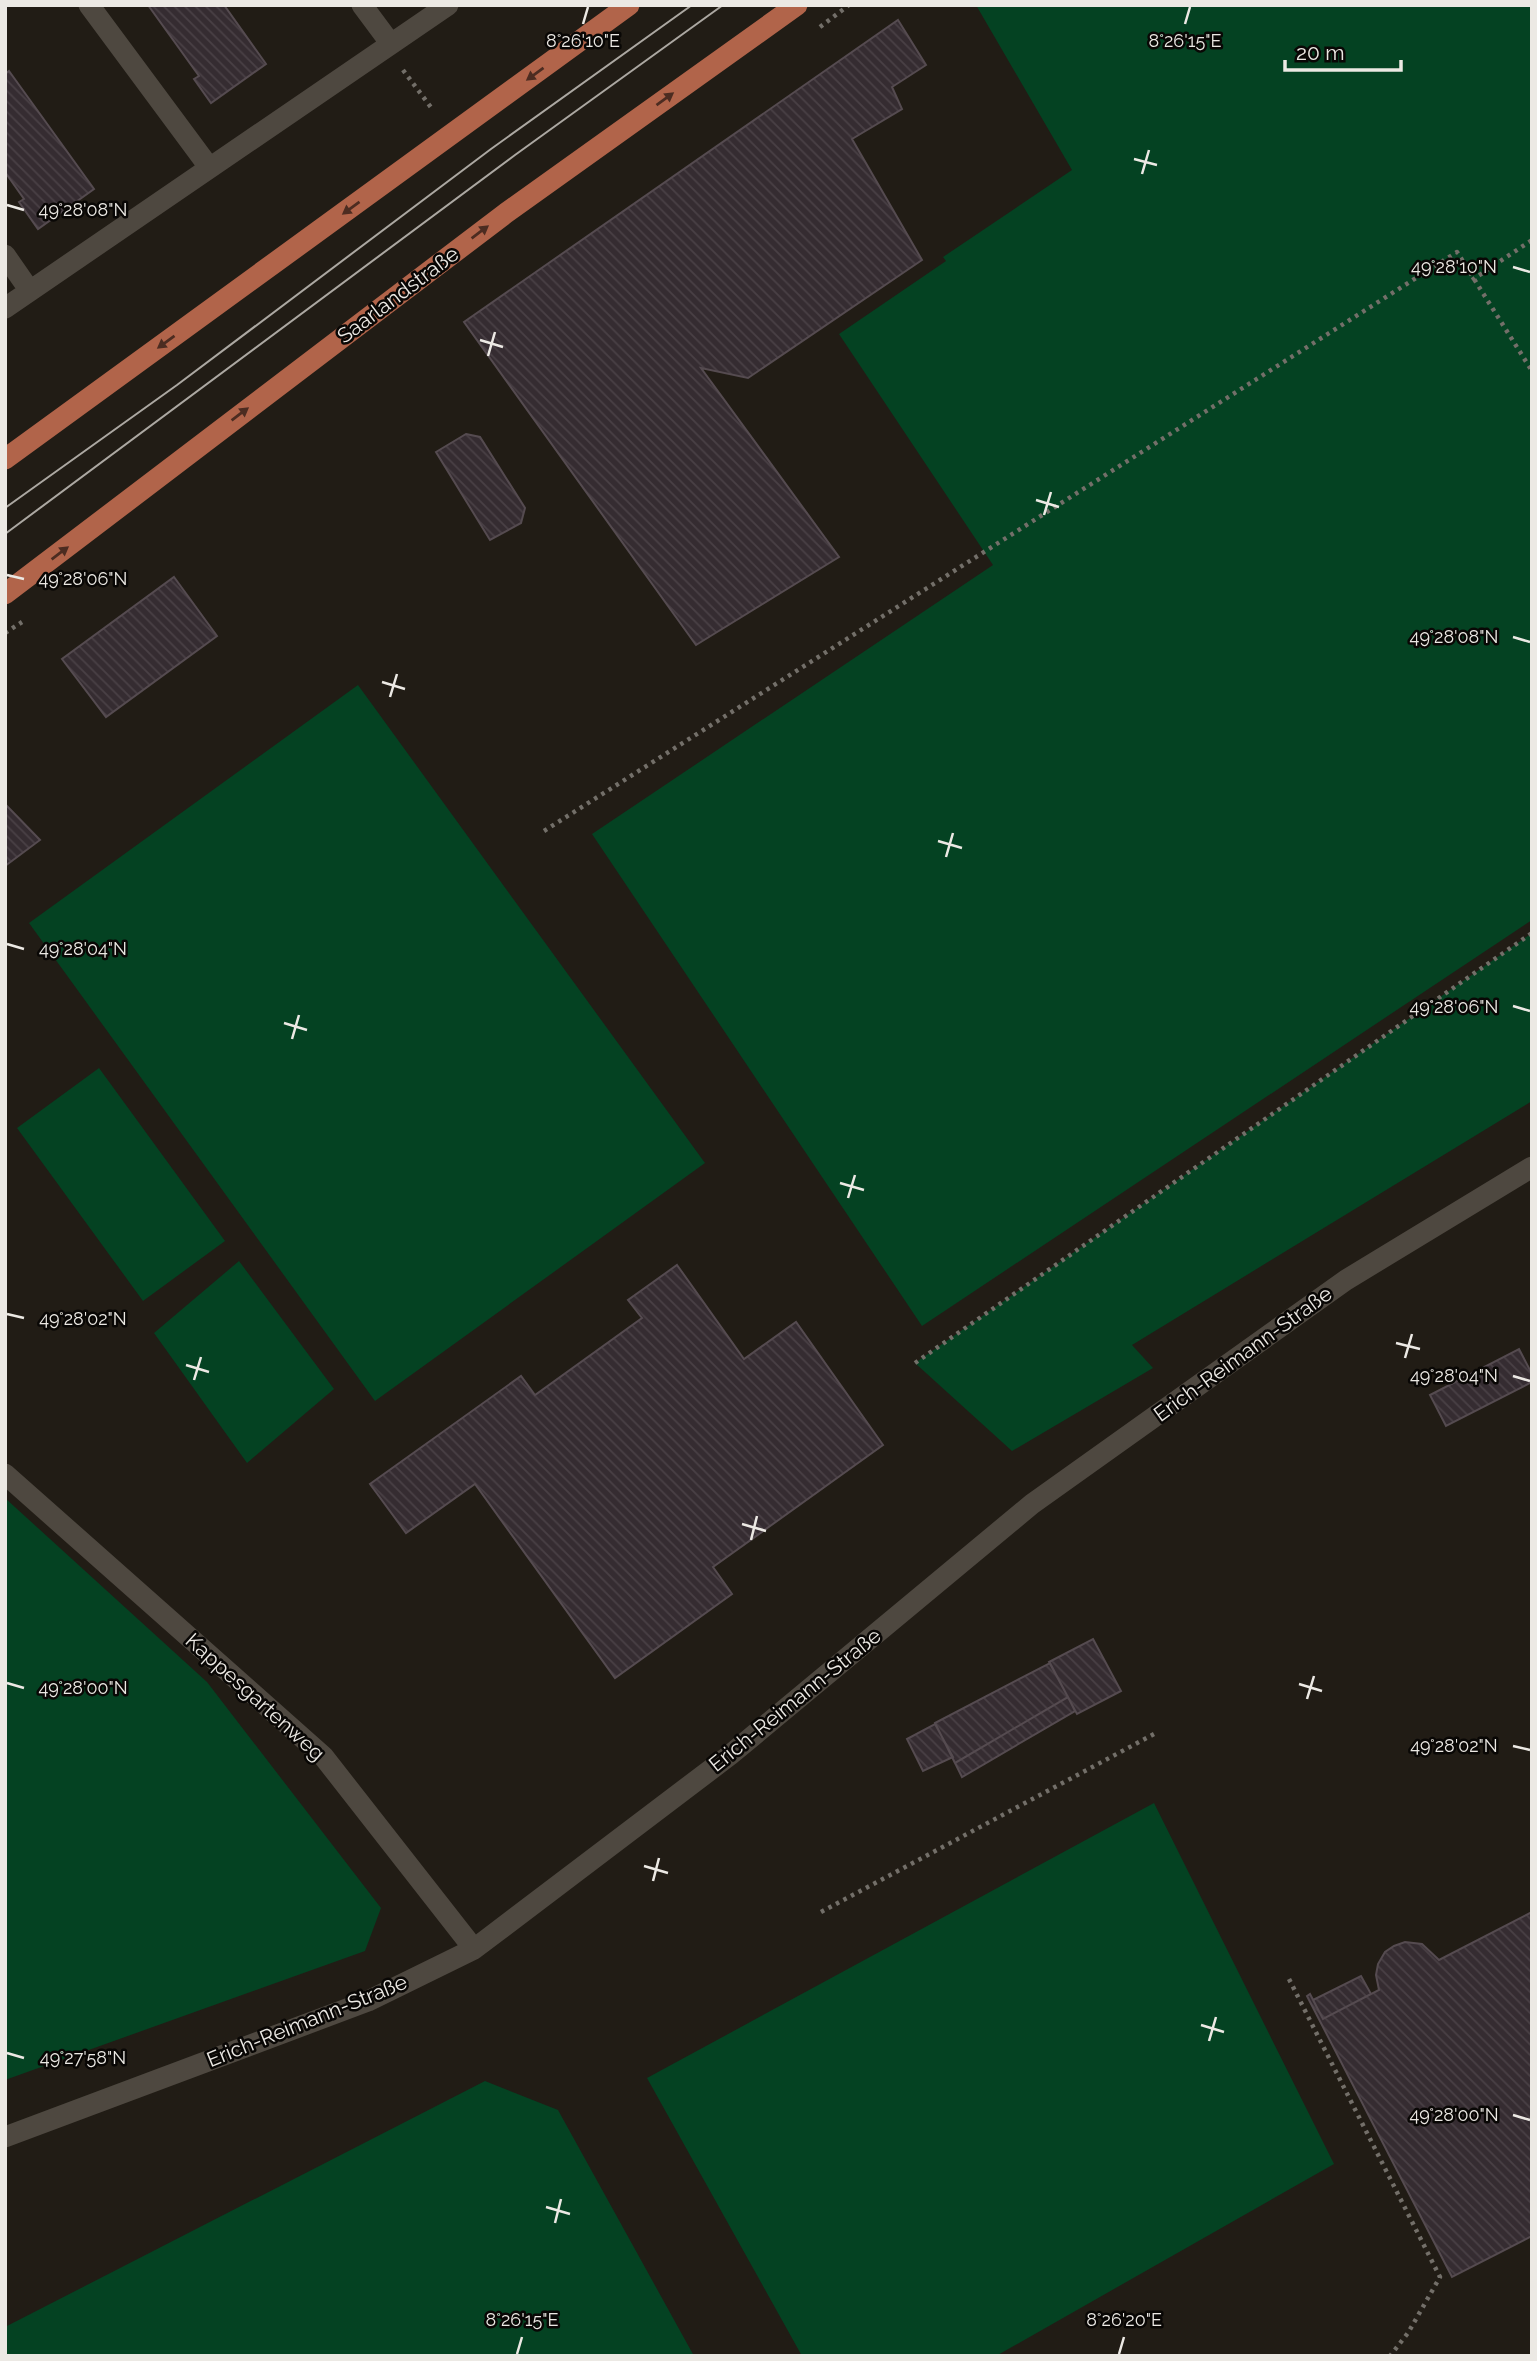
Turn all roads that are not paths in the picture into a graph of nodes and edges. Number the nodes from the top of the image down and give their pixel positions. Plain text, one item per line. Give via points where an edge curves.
1 (89, 5) edge
2 (362, 5) edge
3 (448, 5) edge
4 (629, 5) edge
5 (797, 5) edge
6 (391, 44) junction
7 (209, 167) junction
8 (5, 255) edge
9 (30, 291) junction
10 (5, 308) edge
11 (5, 459) edge
12 (5, 594) edge
13 (1532, 1167) edge
14 (5, 1475) edge
15 (474, 1949) junction
16 (5, 2137) edge

1 - 7 street
2 - 6 street
3 - 6 street
4 -> 11 main road
12 -> 5 main road, Saarlandstraße via 506,213
6 - 7 street
7 - 9 street
8 - 9 street
9 - 10 street
13 - 15 street, Erich-Reimann-Straße via 1346,1280 1032,1504 730,1755
14 - 15 street, Kappesgartenweg via 323,1756
15 - 16 street, Erich-Reimann-Straße via 368,2001

